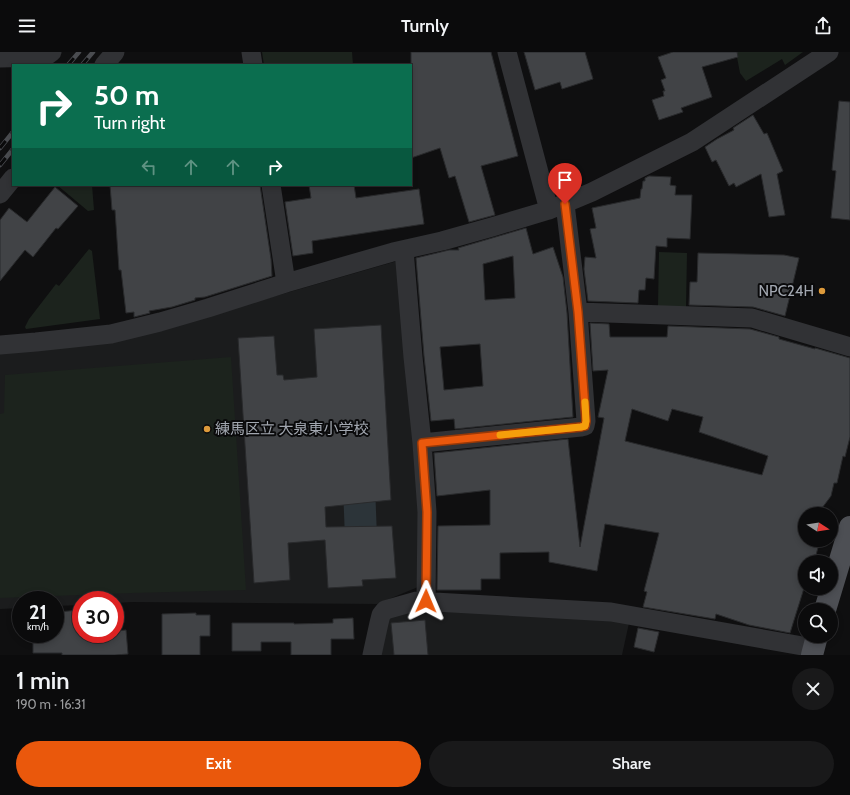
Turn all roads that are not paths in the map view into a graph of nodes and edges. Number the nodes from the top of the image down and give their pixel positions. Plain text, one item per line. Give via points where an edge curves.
1 (52, 52) edge
2 (115, 52) edge
3 (251, 52) edge
4 (507, 52) edge
5 (829, 52) edge
6 (2, 57) edge
7 (105, 64) edge
8 (253, 64) edge
9 (12, 179) edge
10 (271, 186) edge
11 (0, 194) edge
12 (557, 207) junction
13 (404, 250) junction
14 (286, 283) junction
15 (578, 312) junction
16 (0, 345) edge
17 (850, 347) edge
18 (422, 443) junction
19 (850, 527) edge
20 (426, 601) junction
21 (827, 603) edge
22 (814, 646) edge
23 (372, 655) edge

1 - 6 street via 42,57
2 - 7 street
3 - 8 street
4 - 12 street
5 - 12 street via 692,142
9 - 11 street
10 - 14 street
12 - 13 street
12 - 15 street
13 - 14 street
13 - 18 street
14 - 16 street via 160,322 111,334
15 - 17 street via 752,318
15 - 18 street via 585,426
18 - 20 street via 427,512
19 - 21 main road
20 - 22 street via 614,612
20 - 23 street via 385,610 381,615

